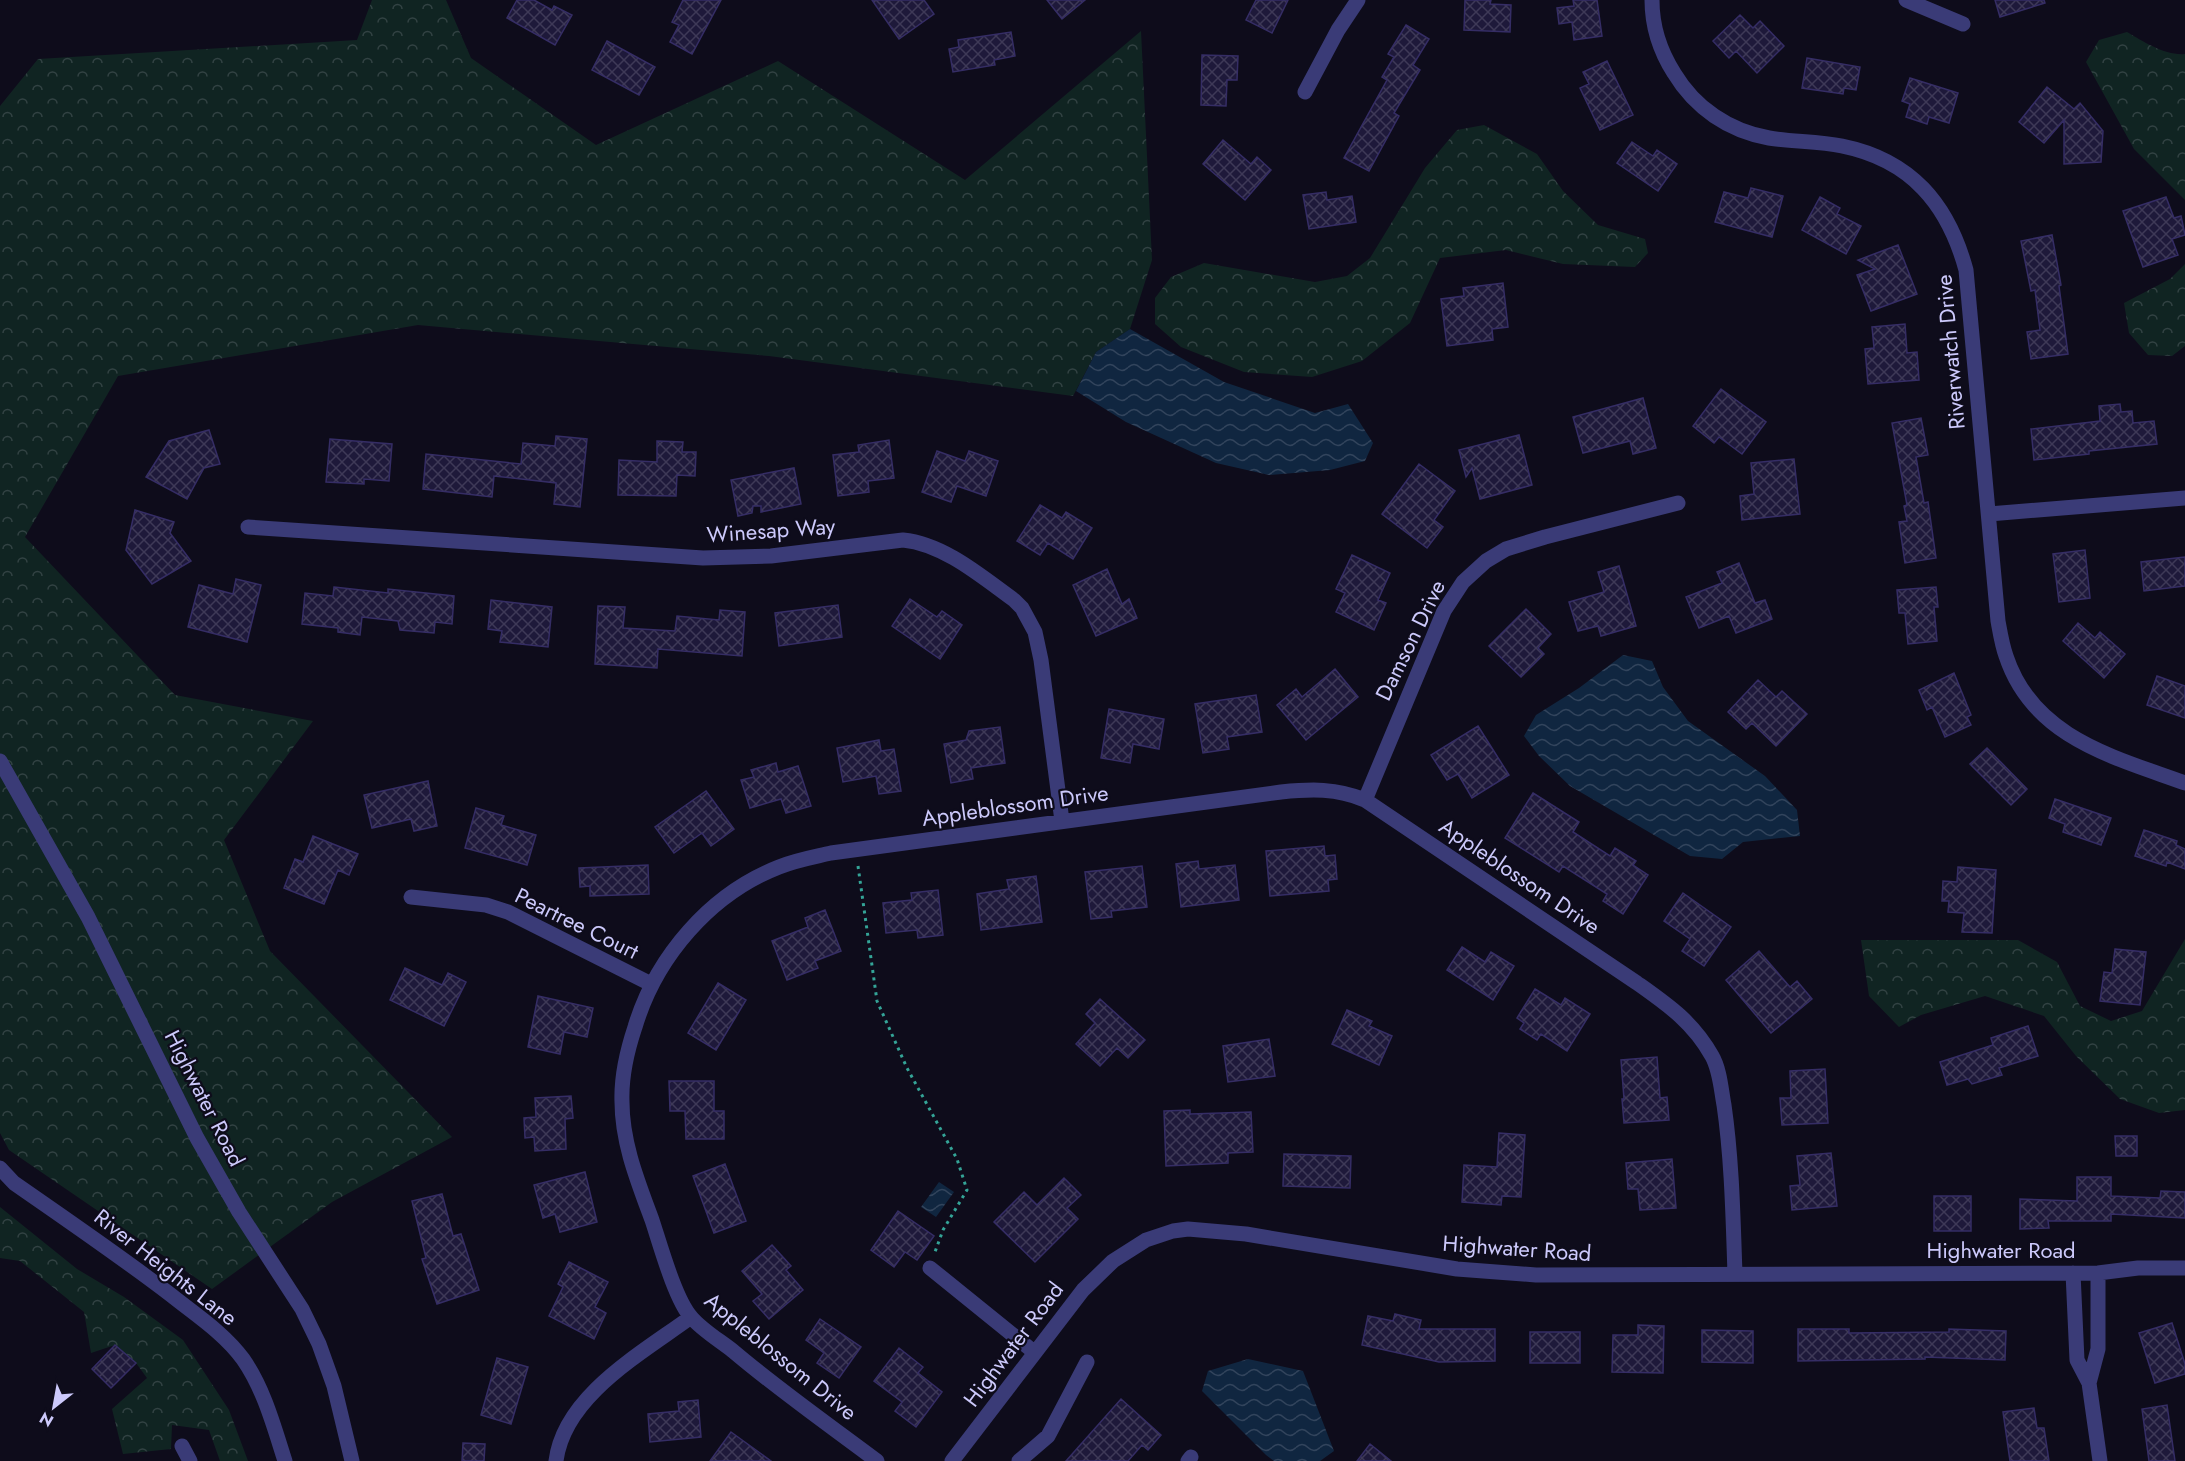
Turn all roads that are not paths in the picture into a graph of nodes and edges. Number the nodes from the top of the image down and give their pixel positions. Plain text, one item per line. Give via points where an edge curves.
1 (1358, 0) edge
2 (1652, 0) edge
3 (1906, 0) edge
4 (1964, 24) dead end
5 (1305, 92) dead end
6 (2185, 498) edge
7 (1678, 503) dead end
8 (1989, 514) junction
9 (248, 527) dead end
10 (0, 761) edge
11 (2185, 783) edge
12 (1365, 800) junction
13 (1062, 821) junction
14 (411, 897) dead end
15 (651, 984) junction
16 (0, 1168) edge
17 (930, 1268) road end
18 (2185, 1268) edge
19 (2073, 1273) junction
20 (2098, 1273) junction
21 (1735, 1274) junction
22 (691, 1317) junction
23 (1034, 1352) junction
24 (1087, 1362) dead end
25 (2088, 1383) junction
26 (182, 1446) dead end
27 (190, 1461) edge
28 (285, 1461) edge
29 (352, 1461) edge
30 (556, 1461) edge
31 (877, 1461) edge
32 (952, 1461) edge
33 (1019, 1461) edge
34 (2100, 1461) edge

1 - 5 street
2 - 8 street, Riverwatch Drive via 1662,53 1683,88 1713,116 1768,138 1840,146 1871,154 1907,174 1942,211 1966,270
3 - 4 street
6 - 8 street
7 - 12 street, Damson Drive via 1545,537 1506,549 1485,561 1463,582 1444,611
8 - 11 street, Riverwatch Drive via 2003,646 2016,680 2031,701 2049,720 2090,748
9 - 13 street, Winesap Way via 715,558 915,541 943,552 1014,600 1035,632
10 - 29 street, Highwater Road via 88,917 202,1147 302,1309 334,1386
12 - 13 street, Appleblossom Drive via 1343,792 1310,789
12 - 21 street, Appleblossom Drive via 1676,1010 1698,1034 1713,1058 1720,1080 1731,1175
13 - 15 street, Appleblossom Drive via 806,858 778,867 751,880 697,922 671,951
14 - 15 street, Peartree Court via 486,905 508,912
15 - 22 street, Appleblossom Drive via 625,1057 621,1103 629,1154 669,1272
16 - 28 street, River Heights Lane via 216,1330 256,1382
17 - 23 street
18 - 20 street, Highwater Road
19 - 20 street, Highwater Road
19 - 21 street, Highwater Road
19 - 25 street via 2077,1360
20 - 25 street via 2098,1349
21 - 23 street, Highwater Road via 1536,1275 1457,1269 1246,1234 1188,1229 1146,1240 1113,1260 1083,1290
22 - 30 street via 586,1398 564,1431
22 - 31 street, Appleblossom Drive
23 - 32 street, Highwater Road
24 - 33 street via 1048,1436
25 - 34 street
26 - 27 street

